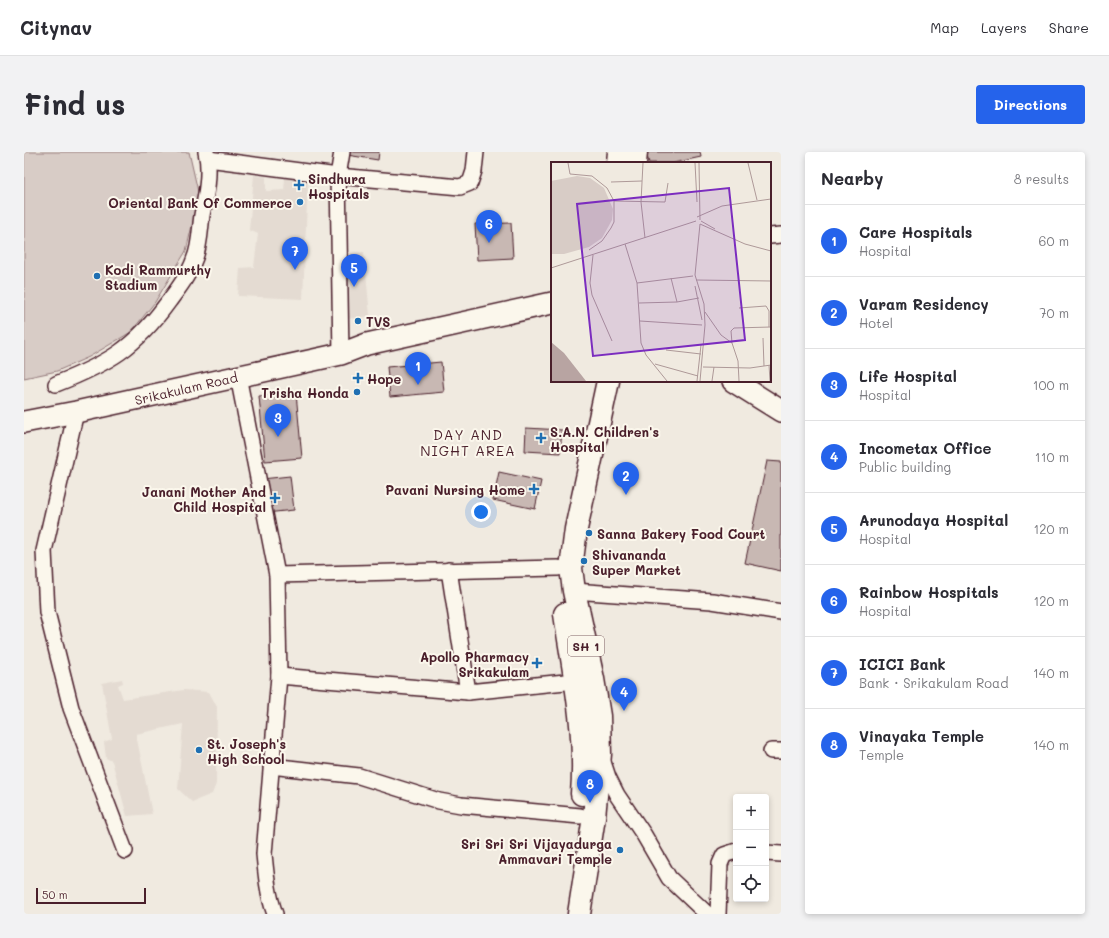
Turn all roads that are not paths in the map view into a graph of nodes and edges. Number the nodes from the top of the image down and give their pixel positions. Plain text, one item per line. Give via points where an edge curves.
1 (342, 152) edge
2 (476, 152) edge
3 (619, 152) edge
4 (636, 152) edge
5 (207, 156) edge
6 (618, 162) edge
7 (635, 162) edge
8 (338, 176) junction
9 (781, 235) edge
10 (771, 236) edge
11 (551, 303) edge
12 (551, 317) edge
13 (344, 353) junction
14 (238, 376) junction
15 (594, 382) edge
16 (608, 382) edge
17 (735, 382) edge
18 (56, 384) dead end
19 (781, 411) edge
20 (76, 412) junction
21 (24, 422) edge
22 (558, 568) junction
23 (449, 570) junction
24 (276, 575) junction
25 (574, 592) junction
26 (781, 612) edge
27 (279, 676) junction
28 (575, 681) junction
29 (468, 692) junction
30 (591, 752) junction
31 (271, 766) junction
32 (580, 816) junction
33 (125, 851) dead end
34 (733, 852) edge
35 (769, 853) edge
36 (781, 854) edge
37 (275, 914) edge
38 (563, 914) edge
39 (579, 914) edge
40 (707, 914) edge
41 (718, 914) edge

1 - 8 street
2 - 8 street via 470,183 460,187
3 - 6 main road
4 - 7 main road
5 - 8 street
5 - 18 street via 205,198 195,260 177,290 152,324 124,350 93,369
8 - 13 street
9 - 10 street
11 - 13 main road, Srikakulam Road via 366,344
12 - 13 main road, Srikakulam Road via 369,353
13 - 14 main road, Srikakulam Road
14 - 20 main road, Srikakulam Road
14 - 24 street
15 - 22 main road, SH 1 via 560,536
16 - 25 main road, SH 1 via 576,529 571,568
17 - 19 main road
20 - 21 main road, Srikakulam Road
20 - 33 street via 44,551 47,612 71,708
22 - 23 street
22 - 28 main road, SH 1
23 - 24 street
23 - 29 street
24 - 27 street
25 - 26 street via 712,601
25 - 30 main road, SH 1 via 599,716
27 - 29 street
27 - 31 street
28 - 29 street
28 - 30 main road, SH 1 via 580,713
30 - 32 main road, SH 1 via 584,769
30 - 39 main road, SH 1 via 594,817
30 - 40 street via 669,878
31 - 32 street via 359,776 439,801 461,805
31 - 37 street via 264,854
32 - 38 main road, SH 1
34 - 41 street via 724,855 720,864
35 - 36 street

